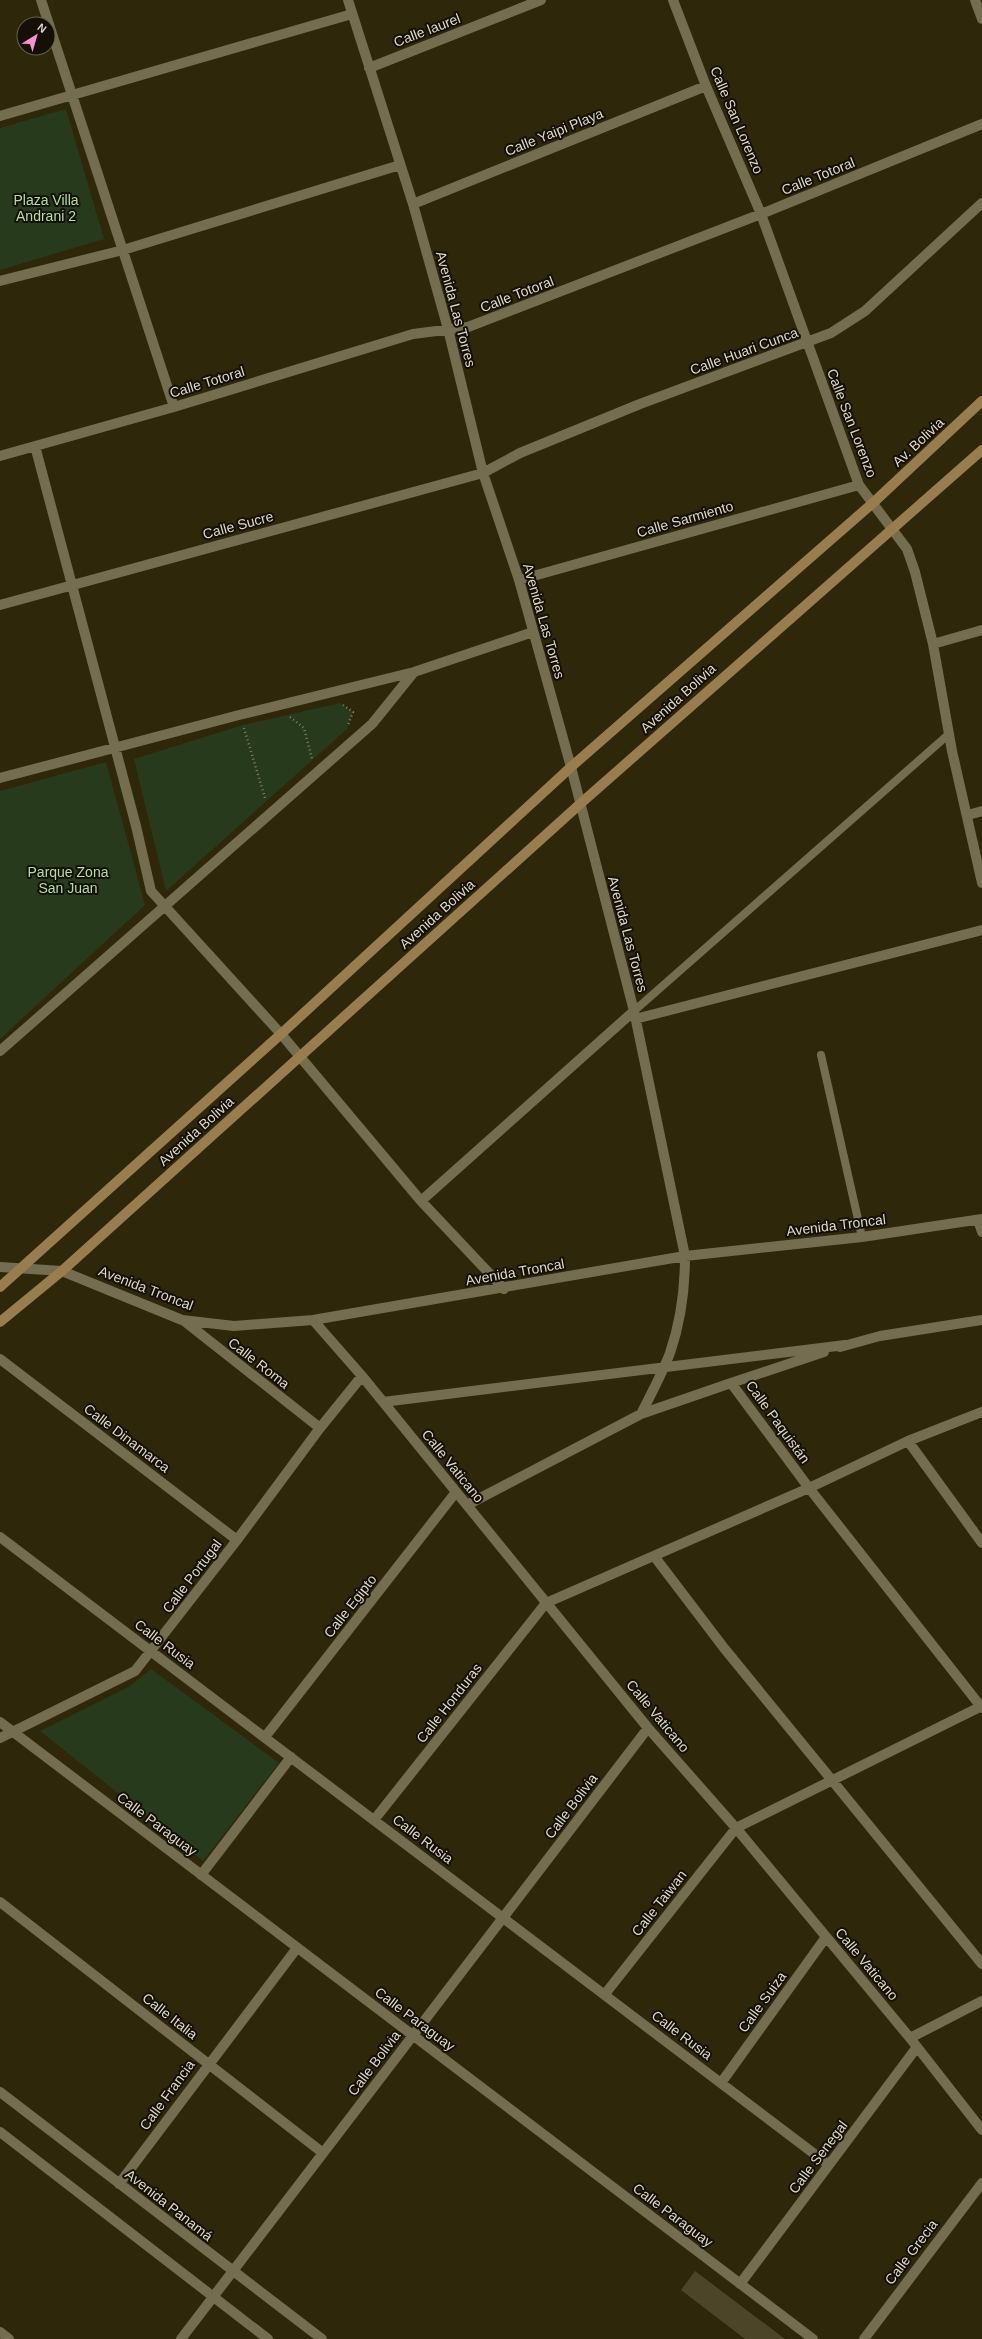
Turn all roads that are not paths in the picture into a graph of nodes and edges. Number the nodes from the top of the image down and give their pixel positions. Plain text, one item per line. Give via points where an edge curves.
1 (41, 0) edge
2 (348, 0) edge
3 (541, 0) edge
4 (673, 0) edge
5 (975, 0) edge
6 (352, 14) junction
7 (982, 19) edge
8 (369, 68) junction
9 (706, 86) junction
10 (73, 96) junction
11 (0, 116) edge
12 (982, 124) edge
13 (400, 165) junction
14 (982, 203) edge
15 (413, 204) junction
16 (761, 214) junction
17 (123, 250) junction
18 (0, 281) edge
19 (448, 329) junction
20 (807, 343) junction
21 (982, 402) edge
22 (174, 407) junction
23 (35, 446) junction
24 (982, 450) edge
25 (0, 456) edge
26 (483, 473) junction
27 (859, 485) junction
28 (874, 502) junction
29 (893, 527) junction
30 (519, 580) junction
31 (73, 584) junction
32 (0, 605) edge
33 (982, 630) edge
34 (534, 632) junction
35 (933, 644) junction
36 (414, 672) junction
37 (949, 734) junction
38 (116, 747) junction
39 (571, 767) junction
40 (0, 778) edge
41 (580, 804) junction
42 (982, 811) edge
43 (968, 815) junction
44 (982, 884) edge
45 (164, 907) junction
46 (982, 930) edge
47 (634, 1015) junction
48 (281, 1034) junction
49 (0, 1051) edge
50 (821, 1055) dead end
51 (300, 1056) junction
52 (421, 1201) junction
53 (980, 1220) edge
54 (982, 1232) edge
55 (862, 1237) junction
56 (686, 1256) junction
57 (0, 1267) edge
58 (21, 1268) junction
59 (62, 1271) junction
60 (0, 1287) edge
61 (504, 1289) junction
62 (182, 1320) junction
63 (313, 1320) junction
64 (982, 1320) edge
65 (0, 1322) edge
66 (845, 1345) junction
67 (0, 1359) edge
68 (663, 1367) junction
69 (362, 1376) junction
70 (732, 1383) junction
71 (383, 1402) junction
72 (982, 1412) edge
73 (641, 1414) junction
74 (320, 1428) junction
75 (908, 1441) junction
76 (809, 1488) junction
77 (456, 1492) junction
78 (467, 1505) junction
79 (0, 1537) edge
80 (237, 1540) junction
81 (982, 1544) edge
82 (654, 1556) junction
83 (546, 1603) junction
84 (152, 1651) junction
85 (982, 1707) edge
86 (0, 1722) edge
87 (648, 1728) junction
88 (13, 1732) junction
89 (266, 1737) junction
90 (0, 1738) edge
91 (292, 1757) junction
92 (832, 1781) junction
93 (374, 1820) junction
94 (736, 1828) junction
95 (201, 1875) junction
96 (0, 1902) edge
97 (503, 1918) junction
98 (826, 1937) junction
99 (297, 1948) junction
100 (982, 1964) edge
101 (605, 1994) junction
102 (982, 2001) edge
103 (413, 2035) junction
104 (910, 2038) junction
105 (917, 2047) junction
106 (208, 2063) junction
107 (721, 2083) junction
108 (0, 2092) edge
109 (982, 2130) edge
110 (0, 2132) edge
111 (323, 2153) junction
112 (830, 2165) junction
113 (982, 2183) edge
114 (119, 2184) junction
115 (232, 2271) junction
116 (740, 2284) junction
117 (213, 2297) junction
118 (0, 2332) edge
119 (9, 2339) edge
120 (181, 2339) edge
121 (268, 2339) edge
122 (322, 2339) edge
123 (813, 2339) edge
124 (864, 2339) edge

1 - 10 street
2 - 6 street, Avenida Las Torres
3 - 8 street, Calle laurel
4 - 9 street, Calle San Lorenzo
5 - 7 street
6 - 8 street, Avenida Las Torres
6 - 10 street
8 - 13 street, Avenida Las Torres
9 - 15 street, Calle Yaipi Playa
9 - 16 street, Calle San Lorenzo
10 - 11 street
10 - 17 street
12 - 16 street, Calle Totoral
13 - 15 street, Avenida Las Torres
13 - 17 street
14 - 20 street, Calle Huari Cunca via 865,310 831,333
15 - 19 street, Avenida Las Torres
16 - 19 street, Calle Totoral via 468,327
16 - 20 street, Calle San Lorenzo
17 - 18 street
17 - 22 street
19 - 22 street, Calle Totoral via 413,334
19 - 26 street, Avenida Las Torres
20 - 26 street, Calle Huari Cunca via 640,404 520,453
20 - 27 street, Calle San Lorenzo
21 - 28 street, Av. Bolivia
22 - 23 street, Calle Totoral
23 - 25 street, Calle Totoral
23 - 31 street
24 - 29 street
26 - 30 street, Avenida Las Torres
26 - 31 street, Calle Sucre
27 - 28 street, Calle San Lorenzo
27 - 30 street, Calle Sarmiento
28 - 29 street, Calle San Lorenzo
28 - 39 street, Avenida Bolivia
29 - 35 street, Calle San Lorenzo via 907,549 915,572
29 - 41 street, Avenida Bolivia
30 - 34 street, Avenida Las Torres
31 - 32 street, Calle Sucre
31 - 38 street
33 - 35 street
34 - 36 street
34 - 39 street, Avenida Las Torres
35 - 37 street, Calle San Lorenzo
36 - 38 street
36 - 45 street via 372,724
37 - 43 street, Calle San Lorenzo
37 - 47 lane
38 - 40 street
38 - 45 street via 150,891
39 - 41 street, Avenida Las Torres
39 - 48 street, Avenida Bolivia
41 - 47 street, Avenida Las Torres
41 - 51 street, Avenida Bolivia
42 - 43 street
43 - 44 street, Calle San Lorenzo
45 - 48 street
45 - 49 street
46 - 47 street
47 - 52 street
47 - 56 street, Avenida Las Torres
48 - 51 street
48 - 58 street, Avenida Bolivia
50 - 55 lane
51 - 52 street
51 - 59 street, Avenida Bolivia
52 - 61 street
53 - 54 street
53 - 55 street, Avenida Troncal
55 - 56 street, Avenida Troncal
56 - 61 street, Avenida Troncal
56 - 68 street, Avenida Las Torres via 685,1288 680,1319
57 - 58 street, Avenida Troncal
58 - 59 street, Avenida Troncal
58 - 60 street, Avenida Bolivia
59 - 62 street, Avenida Troncal
59 - 65 street, Avenida Bolivia
61 - 63 street, Avenida Troncal
62 - 63 street, Avenida Troncal via 234,1326
62 - 74 street, Calle Roma
63 - 69 street, Calle Vaticano
64 - 66 street via 880,1336
66 - 68 street
66 - 70 street
67 - 80 street, Calle Dinamarca
68 - 71 street
68 - 73 street, Avenida Las Torres
69 - 71 street, Calle Vaticano
69 - 74 street, Calle Portugal
70 - 73 street, Calle Paquistán
70 - 76 street, Calle Paquistán
71 - 77 street, Calle Vaticano
72 - 75 street
73 - 78 street, Calle Paquistán
74 - 80 street, Calle Portugal
75 - 76 street
75 - 81 street
76 - 82 street
76 - 85 street, Calle Paquistán
77 - 78 street, Calle Vaticano
77 - 89 street, Calle Egipto
78 - 83 street, Calle Vaticano
79 - 84 street, Calle Rusia
80 - 84 street, Calle Portugal
82 - 83 street
82 - 92 street
83 - 87 street, Calle Vaticano
83 - 93 street, Calle Honduras
84 - 88 street, Calle Portugal via 135,1671
84 - 89 street, Calle Rusia
85 - 92 street
86 - 88 street, Calle Paraguay
87 - 94 street, Calle Vaticano
87 - 97 street, Calle Bolivia
88 - 90 street, Calle Portugal
88 - 95 street, Calle Paraguay
89 - 91 street, Calle Rusia
91 - 93 street, Calle Rusia
91 - 95 street
92 - 94 street
92 - 100 street
93 - 97 street, Calle Rusia
94 - 98 street, Calle Vaticano
94 - 101 street, Calle Taiwan
95 - 99 street, Calle Paraguay
96 - 106 street, Calle Italia
97 - 101 street, Calle Rusia
97 - 103 street, Calle Bolivia
98 - 104 street, Calle Vaticano
98 - 107 street, Calle Suiza
99 - 103 street, Calle Paraguay
99 - 106 street, Calle Francia
101 - 107 street, Calle Rusia
102 - 104 street
103 - 111 street, Calle Bolivia
103 - 116 street, Calle Paraguay
104 - 105 street, Calle Vaticano
105 - 109 street, Calle Vaticano
105 - 112 street, Calle Senegal
106 - 111 street, Calle Italia
106 - 114 street, Calle Francia
107 - 112 street, Calle Rusia
108 - 114 street, Avenida Panamá
110 - 117 street
111 - 115 street, Calle Bolivia
112 - 116 street, Calle Senegal
113 - 124 street, Calle Grecia
114 - 115 street, Avenida Panamá
115 - 117 street, Calle Bolivia
115 - 122 street, Avenida Panamá
116 - 123 street, Calle Paraguay
117 - 120 street, Calle Bolivia
117 - 121 street
118 - 119 street

